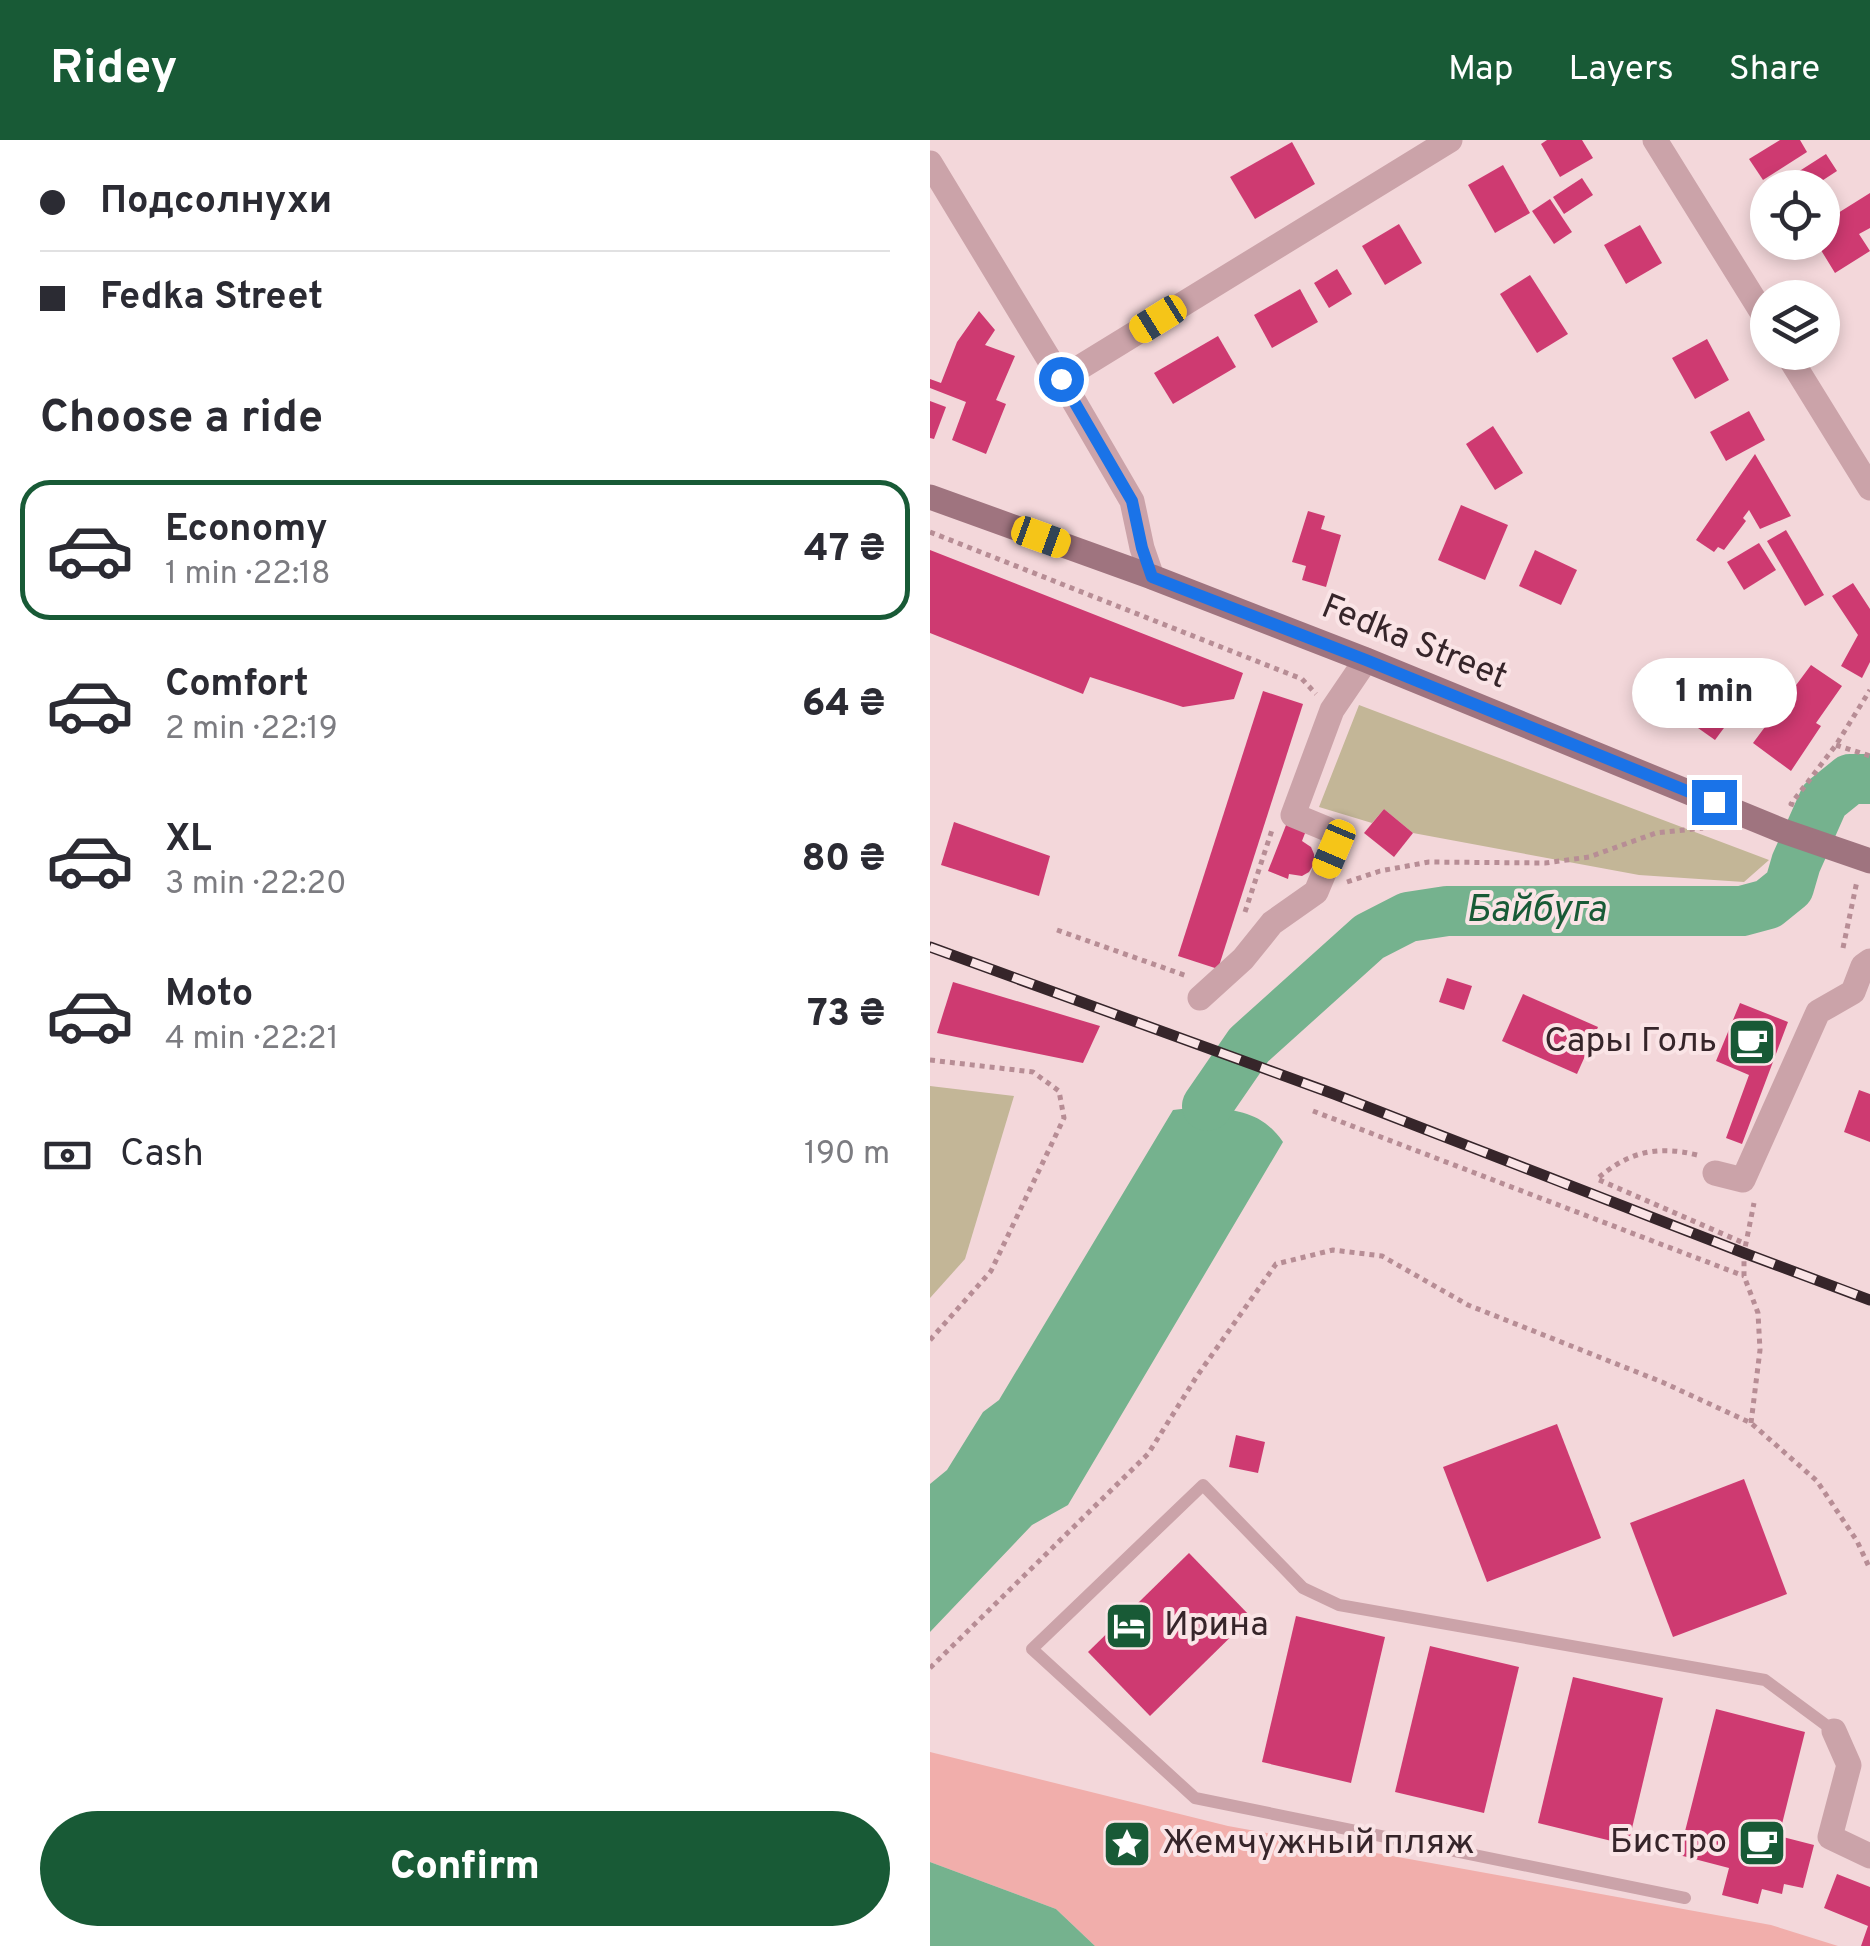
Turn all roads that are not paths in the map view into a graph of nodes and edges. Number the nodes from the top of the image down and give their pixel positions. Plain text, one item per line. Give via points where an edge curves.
1 (1450, 140) edge
2 (1656, 140) edge
3 (930, 164) edge
4 (1750, 293) edge
5 (1797, 370) edge
6 (1061, 379) junction
7 (1870, 488) edge
8 (930, 497) edge
9 (1152, 577) junction
10 (1366, 660) junction
11 (1870, 861) edge
12 (1870, 962) edge
13 (1206, 992) road end
14 (1712, 1166) road end
15 (1834, 1731) joint
16 (1870, 1856) edge
17 (1686, 1898) dead end

1 - 6 street
2 - 4 street
3 - 6 street
5 - 7 street
6 - 9 street via 1132,501
8 - 9 main road, Fedka Street
9 - 10 main road, Fedka Street
10 - 11 main road, Fedka Street
10 - 13 street via 1332,710 1293,815 1336,837 1316,892 1272,923
12 - 14 street via 1853,992 1818,1012 1743,1180
15 - 16 street via 1850,1766 1830,1837
15 - 17 lane via 1764,1680 1340,1605 1304,1588 1203,1485 1032,1649 1194,1798

